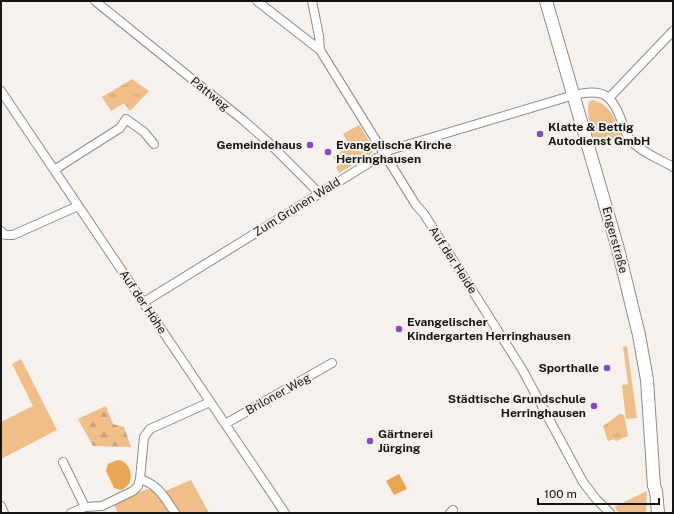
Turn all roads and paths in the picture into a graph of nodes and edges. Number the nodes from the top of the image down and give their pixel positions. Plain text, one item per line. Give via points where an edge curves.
1 (95, 1) edge
2 (257, 1) edge
3 (312, 1) edge
4 (546, 1) edge
5 (673, 31) edge
6 (320, 50) junction
7 (1, 91) edge
8 (574, 95) junction
9 (609, 98) junction
10 (154, 144) dead end
11 (384, 153) junction
12 (673, 167) edge
13 (54, 170) junction
14 (319, 193) junction
15 (78, 206) junction
16 (1, 231) edge
17 (144, 302) junction
18 (332, 363) dead end
19 (210, 402) junction
20 (225, 424) junction
21 (63, 462) dead end
22 (140, 479) junction
23 (654, 486) junction
24 (1, 506) edge
25 (85, 507) junction
26 (4, 513) edge
27 (71, 513) edge
28 (175, 513) edge
29 (285, 513) edge
30 (610, 513) edge
31 (653, 513) edge
32 (658, 513) edge

1 - 14 street, Pattweg via 243,120
2 - 6 street
3 - 6 street, Auf der Heide
4 - 8 main road, Engerstraße
5 - 9 street
6 - 11 street, Auf der Heide
7 - 13 street, Auf der Höhe
8 - 9 street, Zum Grünen Wald via 596,92
8 - 11 street, Zum Grünen Wald
8 - 23 main road, Engerstraße via 618,249 639,335 647,380
9 - 12 street via 632,142
10 - 13 street via 144,132 126,119 120,128
11 - 14 street, Zum Grünen Wald
11 - 30 street, Auf der Heide via 504,339 583,482 596,500
13 - 15 street, Auf der Höhe
14 - 17 street, Zum Grünen Wald
15 - 16 street via 13,235 5,235
15 - 17 street, Auf der Höhe
17 - 19 street, Auf der Höhe
18 - 20 street, Briloner Weg
19 - 20 street, Auf der Höhe
19 - 22 street via 147,432 144,437
20 - 29 street, Auf der Höhe
21 - 25 street
22 - 25 street via 133,491 102,506
22 - 28 street via 157,488
23 - 31 main road, Engerstraße
23 - 32 main road, Engerstraße
24 - 26 street
25 - 27 street

